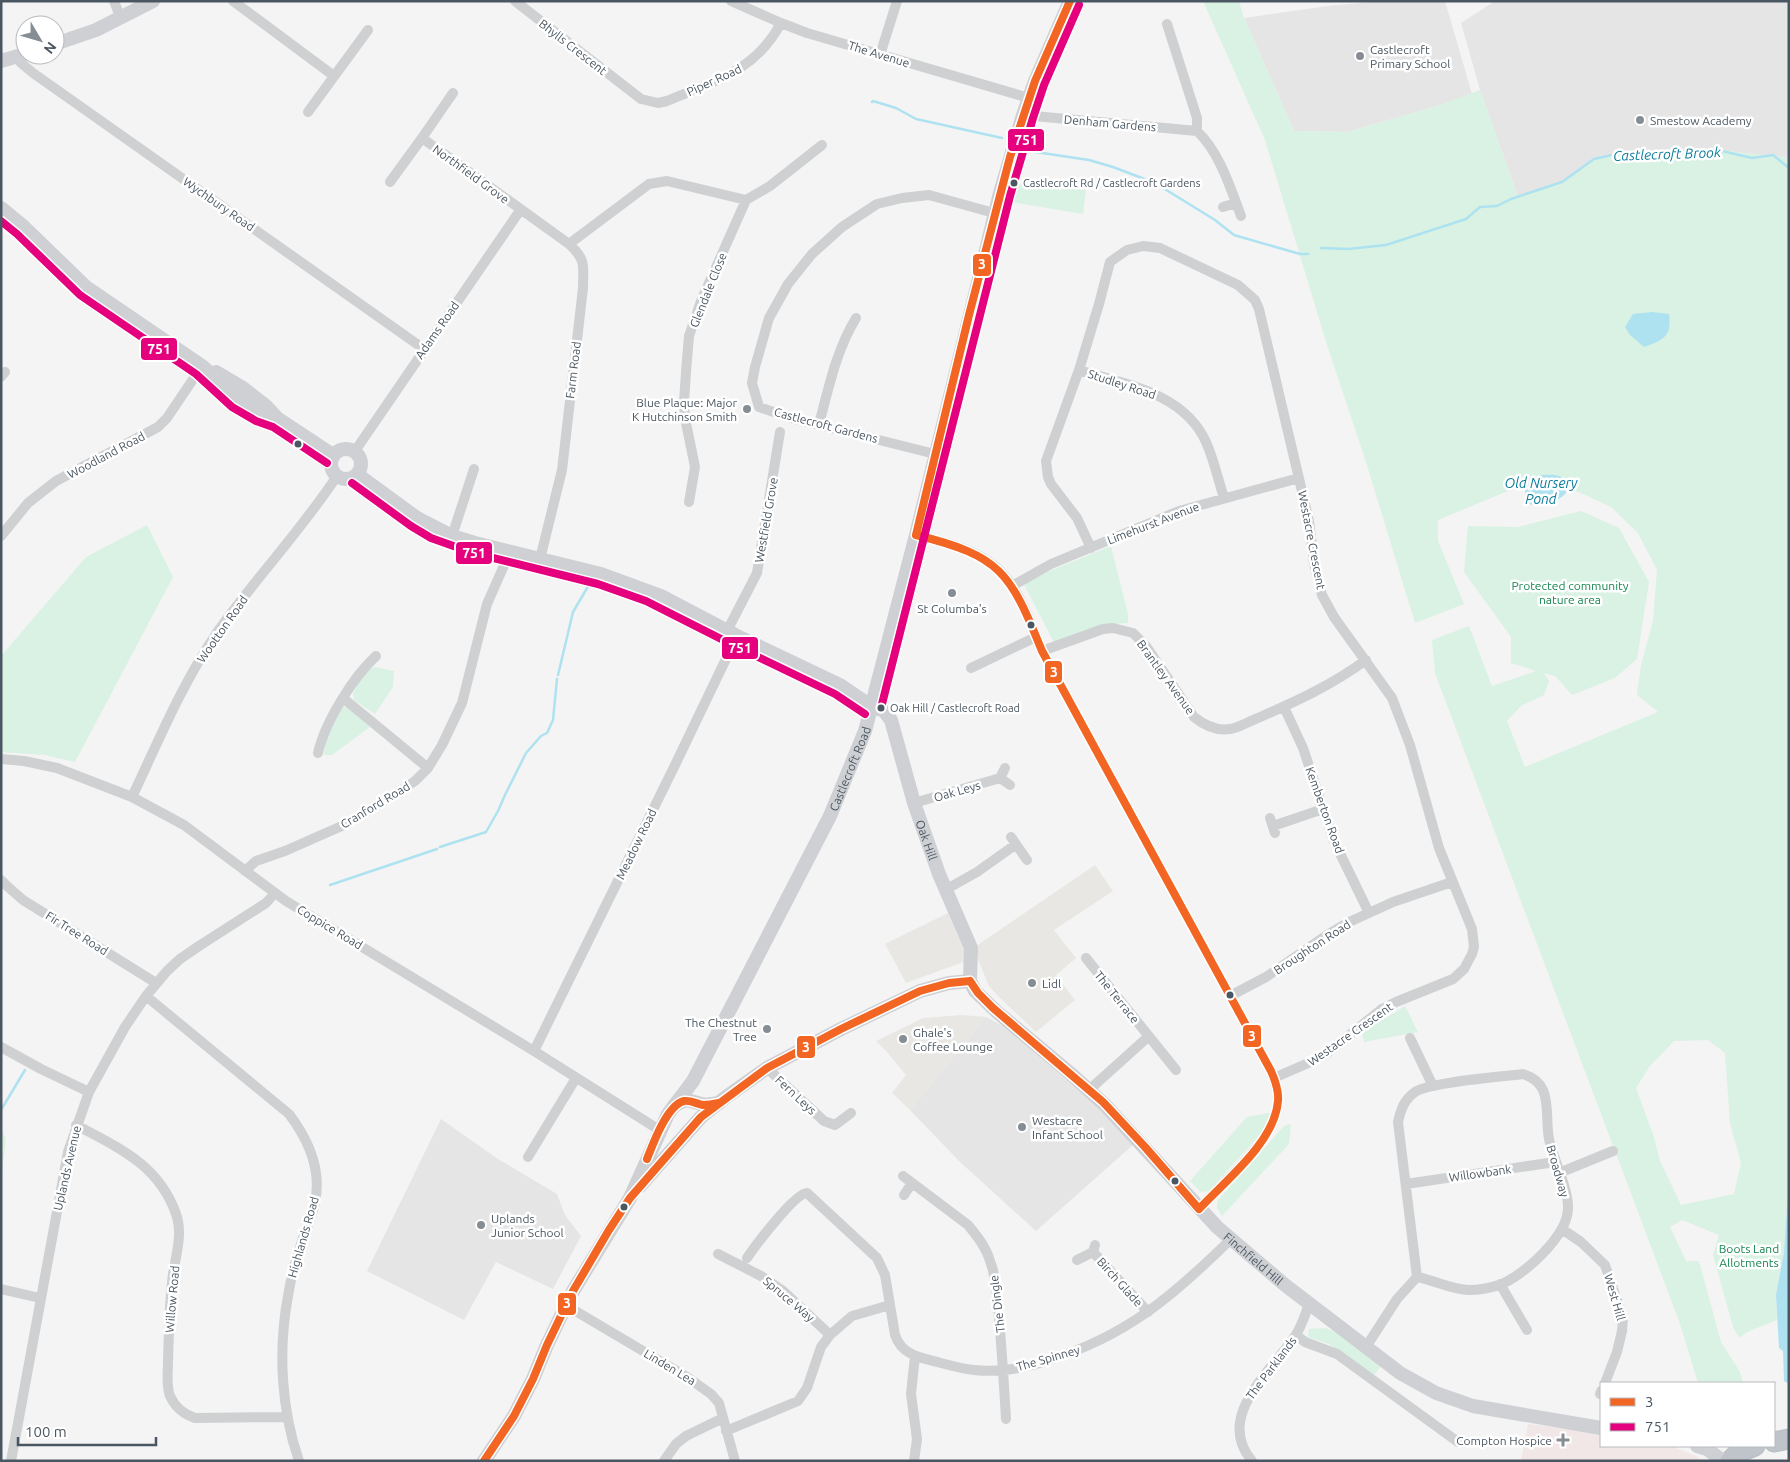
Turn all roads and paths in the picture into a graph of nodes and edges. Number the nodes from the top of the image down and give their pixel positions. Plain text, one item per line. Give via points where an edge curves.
1 (114, 1) edge
2 (153, 1) edge
3 (233, 1) edge
4 (515, 1) edge
5 (731, 1) edge
6 (897, 1) edge
7 (1070, 1) edge
8 (121, 19) junction
9 (781, 24) junction
10 (368, 30) dead end
11 (1166, 32) dead end
12 (65, 41) edge
13 (880, 55) junction
14 (15, 57) edge
15 (1, 61) edge
16 (28, 65) edge
17 (334, 76) junction
18 (453, 93) dead end
19 (632, 93) joint
20 (1029, 98) junction
21 (308, 112) dead end
22 (1023, 115) junction
23 (1197, 131) junction
24 (422, 138) junction
25 (822, 144) dead end
26 (390, 182) dead end
27 (746, 200) junction
28 (1236, 203) junction
29 (1223, 207) dead end
30 (1, 208) edge
31 (520, 209) junction
32 (994, 213) junction
33 (1241, 216) dead end
34 (569, 244) junction
35 (856, 318) dead end
36 (424, 349) junction
37 (202, 366) junction
38 (1079, 370) junction
39 (819, 424) junction
40 (780, 432) dead end
41 (355, 451) junction
42 (935, 454) junction
43 (333, 455) junction
44 (474, 469) dead end
45 (358, 475) junction
46 (337, 476) junction
47 (1299, 478) junction
48 (1224, 498) junction
49 (689, 502) dead end
50 (916, 534) junction
51 (1, 536) edge
52 (452, 536) junction
53 (1090, 548) junction
54 (510, 552) junction
55 (540, 559) junction
56 (1012, 586) junction
57 (732, 633) junction
58 (1036, 636) junction
59 (1042, 651) junction
60 (376, 656) dead end
61 (1366, 660) junction
62 (972, 668) dead end
63 (343, 698) junction
64 (871, 706) junction
65 (1284, 707) junction
66 (318, 753) dead end
67 (1, 759) edge
68 (428, 768) junction
69 (1005, 768) dead end
70 (1000, 778) junction
71 (1010, 785) dead end
72 (132, 797) junction
73 (914, 803) junction
74 (1323, 809) junction
75 (1273, 826) dead end
76 (1027, 860) dead end
77 (245, 871) junction
78 (1, 880) edge
79 (1452, 882) junction
80 (946, 890) junction
81 (275, 893) junction
82 (1369, 913) junction
83 (1086, 958) dead end
84 (970, 982) junction
85 (156, 983) junction
86 (146, 996) junction
87 (1230, 996) junction
88 (1149, 1036) junction
89 (1410, 1038) dead end
90 (1, 1047) edge
91 (534, 1051) junction
92 (767, 1068) junction
93 (1176, 1070) dead end
94 (576, 1078) junction
95 (1274, 1078) junction
96 (693, 1081) junction
97 (1433, 1086) junction
98 (1090, 1090) junction
99 (89, 1092) junction
100 (674, 1106) junction
101 (698, 1108) junction
102 (850, 1114) dead end
103 (76, 1125) junction
104 (658, 1125) junction
105 (682, 1139) junction
106 (1612, 1151) dead end
107 (528, 1157) dead end
108 (1555, 1162) junction
109 (1559, 1173) junction
110 (903, 1176) dead end
111 (912, 1184) junction
112 (1406, 1184) junction
113 (904, 1195) dead end
114 (630, 1198) junction
115 (1199, 1209) junction
116 (1562, 1229) junction
117 (1231, 1239) junction
118 (718, 1254) dead end
119 (747, 1258) dead end
120 (1077, 1260) dead end
121 (1417, 1277) junction
122 (1500, 1284) junction
123 (1, 1289) edge
124 (40, 1298) junction
125 (1308, 1304) junction
126 (890, 1305) junction
127 (567, 1306) junction
128 (1148, 1312) junction
129 (1527, 1330) dead end
130 (830, 1335) junction
131 (1296, 1335) junction
132 (1366, 1347) junction
133 (915, 1356) junction
134 (1004, 1370) junction
135 (1605, 1382) edge
136 (287, 1417) junction
137 (723, 1418) junction
138 (1006, 1419) dead end
139 (1600, 1428) edge
140 (726, 1431) junction
141 (1789, 1439) edge
142 (1458, 1442) dead end
143 (1775, 1442) edge
144 (1700, 1447) edge
145 (1753, 1447) edge
146 (11, 1461) edge
147 (299, 1461) edge
148 (484, 1461) edge
149 (664, 1461) edge
150 (735, 1461) edge
151 (914, 1461) edge
152 (1252, 1461) edge
153 (1724, 1461) edge
154 (1730, 1461) edge

1 - 8 street
2 - 8 street
3 - 17 street
4 - 19 street, Bhylls Crescent
5 - 9 street, The Avenue
6 - 13 street
7 - 20 street, Castlecroft Road
8 - 12 street
9 - 13 street, The Avenue
9 - 19 street, Piper Road via 761,52 736,72 667,101 649,102
10 - 17 street
11 - 23 street via 1197,118
13 - 20 street, The Avenue
14 - 15 street
16 - 36 street, Wychbury Road via 33,73
17 - 21 street
18 - 24 street, Northfield Grove
20 - 22 street, Castlecroft Road
22 - 23 street, Denham Gardens
22 - 32 street, Castlecroft Road
23 - 28 street via 1208,141
24 - 26 street, Northfield Grove
24 - 31 street, Northfield Grove
25 - 27 street via 770,186
27 - 34 street via 667,181 649,184
27 - 49 street, Glendale Close via 689,336 684,402 695,472
28 - 29 street
28 - 33 street
30 - 37 street via 86,287
31 - 34 street, Farm Road
31 - 36 street, Adams Road
32 - 39 street, Castlecroft Gardens via 929,195 877,204 842,227 806,261 788,284 769,318 752,383 759,407
32 - 42 street, Castlecroft Road
34 - 55 street, Farm Road via 583,261 583,288 562,470
35 - 39 street via 837,356
36 - 41 street, Adams Road
37 - 43 street via 238,399 277,418
37 - 51 street, Woodland Road via 158,427 56,481 28,503
38 - 47 street, Westacre Crescent via 1110,262 1127,250 1143,246 1160,248 1238,285 1255,300 1259,309
38 - 48 street, Studley Road via 1161,397 1181,410 1200,430 1206,442
38 - 53 street, Westacre Crescent via 1046,461 1051,484 1077,518
39 - 42 street, Castlecroft Gardens
40 - 57 street, Westfield Grove via 757,573
41 - 43 street via 346,448
41 - 45 street via 362,462
42 - 50 street, Castlecroft Road
43 - 46 street via 331,467
44 - 52 street
45 - 46 street via 348,479
45 - 52 street, Oak Hill via 417,518
46 - 72 street, Wootton Road via 298,531 234,609 198,663
47 - 48 street, Limehurst Avenue
47 - 61 street, Westacre Crescent via 1322,595
48 - 53 street, Limehurst Avenue via 1179,511
50 - 56 street via 980,557 998,569
50 - 64 street, Castlecroft Road
52 - 54 street, Oak Hill
53 - 56 street, Limehurst Avenue via 1051,564
54 - 55 street, Oak Hill
54 - 68 street, Cranford Road via 487,604 462,703
55 - 57 street, Oak Hill via 601,574 642,589
56 - 58 street
57 - 64 street, Oak Hill via 840,685
57 - 91 street, Meadow Road via 676,763
58 - 59 street
58 - 62 street
59 - 65 street, Brantley Avenue via 1103,628 1124,630 1133,633 1146,646 1201,723 1215,729 1230,729
59 - 87 street
60 - 63 street via 363,667
61 - 65 street, Brantley Avenue via 1332,684
61 - 79 street, Westacre Crescent via 1392,698 1410,745
63 - 66 street via 321,739
63 - 68 street
64 - 73 street, Oak Hill via 884,711 891,720
64 - 96 street, Castlecroft Road via 856,756 830,816
65 - 74 street, Kemberton Road via 1303,748
67 - 72 street, Coppice Road via 57,768
68 - 77 street, Cranford Road via 400,792 344,825 256,861
69 - 70 street
70 - 71 street
70 - 73 street, Oak Leys
72 - 77 street, Coppice Road via 184,825
73 - 80 street, Oak Hill
74 - 75 street
74 - 82 street, Kemberton Road via 1334,841
76 - 80 street via 1013,841 978,872
77 - 81 street, Coppice Road
78 - 85 street, Fir Tree Road via 23,900
79 - 82 street, Broughton Road
79 - 95 street, Westacre Crescent via 1474,939 1472,954 1464,969 1453,979 1406,996 1382,1009 1327,1053
80 - 84 street, Oak Hill via 971,948
81 - 85 street, Uplands Avenue via 266,903 180,958
81 - 91 street, Coppice Road
82 - 87 street, Broughton Road via 1327,935 1277,970
83 - 88 street, The Terrace
84 - 92 street via 949,983 920,991
84 - 98 street, Finchfield Hill via 997,1012
85 - 86 street, Uplands Avenue
86 - 99 street, Uplands Avenue
86 - 136 street, Highlands Road via 289,1114 310,1146 316,1172 315,1202 293,1270 284,1320 282,1355
87 - 95 street
88 - 93 street, The Terrace
88 - 98 street
89 - 97 street
90 - 99 street
91 - 94 street, Coppice Road
92 - 101 street via 719,1103
92 - 102 street, Fern Leys via 824,1121 835,1124
94 - 104 street, Coppice Road
94 - 107 street
95 - 115 street via 1278,1099 1269,1132
96 - 100 street, Castlecroft Road
96 - 101 street
97 - 108 street, Broadway via 1523,1074 1537,1081 1544,1093
97 - 112 street, Broadway via 1417,1091 1402,1106 1398,1122
98 - 115 street, Finchfield Hill
99 - 103 street, Uplands Avenue
100 - 101 street via 687,1100
100 - 104 street, Castlecroft Road
101 - 105 street
103 - 124 street, Uplands Avenue
103 - 136 street, Willow Road via 145,1166 164,1189 177,1215 179,1236 172,1294 168,1382 169,1394 178,1408 195,1418
104 - 105 street via 667,1140
104 - 114 street, Castlecroft Road
105 - 114 street
106 - 109 street
108 - 109 street, Broadway
108 - 112 street, Willowbank
109 - 116 street, Broadway via 1568,1209
110 - 111 street, The Dingle
111 - 113 street
111 - 134 street, The Dingle via 968,1225 986,1249 995,1281
112 - 121 street, Broadway
114 - 127 street
115 - 117 street, Finchfield Hill
116 - 122 street, Broadway via 1549,1247 1522,1271
116 - 135 street, West Hill via 1605,1265 1623,1318 1617,1352
117 - 125 street, Finchfield Hill
117 - 128 street, The Spinney
118 - 130 street, Spruce Way via 783,1291
119 - 126 street, The Spinney via 773,1224 800,1195 807,1193 877,1258 885,1275
120 - 128 street, Birch Glade via 1094,1248
121 - 122 street, Broadway via 1468,1290
121 - 132 street via 1397,1300
122 - 129 street
123 - 124 street
124 - 146 street, Uplands Avenue
125 - 131 street, The Parklands
125 - 132 street, Finchfield Hill
126 - 130 street via 852,1316
126 - 133 street, The Spinney via 897,1341
127 - 137 street, Linden Lea via 704,1388 719,1403
127 - 148 street via 514,1416
128 - 134 street, The Spinney via 1093,1345 1025,1367
130 - 140 street via 821,1347 807,1388 798,1401
131 - 142 street via 1305,1342 1337,1354
131 - 152 street, The Parklands via 1249,1396 1241,1412 1241,1441
132 - 139 street, Finchfield Hill via 1413,1381 1458,1401
133 - 134 street, The Spinney via 961,1368
133 - 151 street via 910,1394 917,1439
134 - 138 street, The Dingle
136 - 147 street, Highlands Road
137 - 140 street, Linden Lea
137 - 149 street via 681,1440
140 - 150 street, Linden Lea
141 - 143 highway
144 - 153 street
145 - 154 highway via 1738,1453

